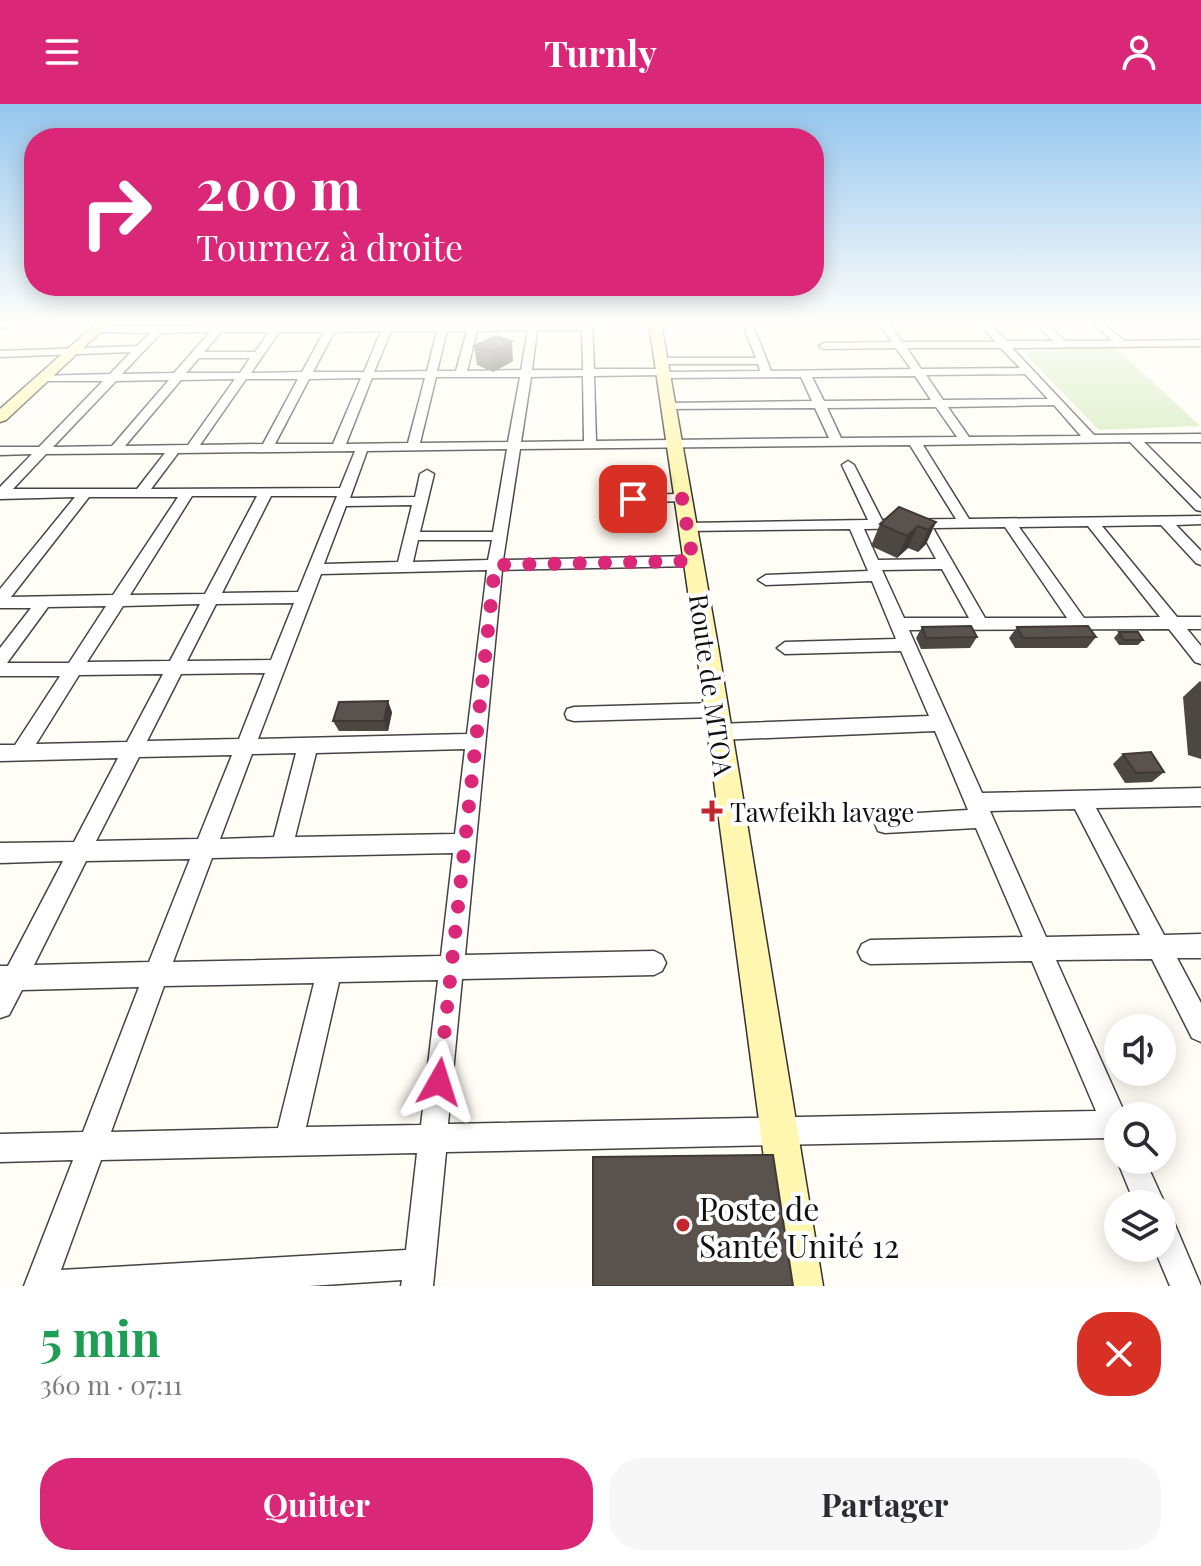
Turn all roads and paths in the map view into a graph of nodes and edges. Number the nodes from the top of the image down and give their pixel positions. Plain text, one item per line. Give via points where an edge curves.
1 (42, 378) edge
2 (112, 378) edge
3 (176, 378) edge
4 (240, 378) edge
5 (305, 378) edge
6 (367, 378) edge
7 (430, 378) edge
8 (524, 378) edge
9 (588, 378) edge
10 (664, 378) edge
11 (807, 378) edge
12 (828, 378) edge
13 (901, 378) edge
14 (922, 378) edge
15 (1036, 378) edge
16 (873, 388) junction
17 (1058, 402) junction
18 (940, 403) junction
19 (6, 405) edge
20 (819, 405) junction
21 (668, 406) junction
22 (0, 417) edge
23 (1133, 438) junction
24 (1201, 438) edge
25 (1091, 439) junction
26 (965, 440) junction
27 (914, 441) junction
28 (837, 442) junction
29 (673, 444) junction
30 (590, 445) junction
31 (363, 446) junction
32 (413, 446) junction
33 (514, 446) junction
34 (338, 447) junction
35 (192, 448) junction
36 (267, 448) junction
37 (116, 449) junction
38 (174, 449) junction
39 (43, 450) junction
40 (0, 451) edge
41 (848, 465) dead end
42 (427, 474) dead end
43 (188, 492) junction
44 (266, 492) junction
45 (85, 493) junction
46 (141, 493) junction
47 (1, 494) edge
48 (343, 497) junction
49 (682, 498) junction
50 (608, 499) dead end
51 (419, 501) junction
52 (1201, 507) edge
53 (1201, 520) edge
54 (1165, 521) junction
55 (1092, 522) junction
56 (965, 523) junction
57 (1009, 523) junction
58 (924, 524) junction
59 (855, 525) junction
60 (877, 525) junction
61 (687, 527) junction
62 (411, 536) junction
63 (500, 536) junction
64 (1201, 560) edge
65 (693, 561) junction
66 (946, 564) junction
67 (495, 565) junction
68 (404, 567) junction
69 (315, 569) junction
70 (875, 570) junction
71 (766, 580) dead end
72 (305, 597) junction
73 (210, 598) junction
74 (118, 600) junction
75 (0, 601) edge
76 (44, 602) junction
77 (1173, 623) junction
78 (1201, 623) edge
79 (898, 624) junction
80 (980, 624) junction
81 (1080, 624) junction
82 (907, 645) junction
83 (785, 648) dead end
84 (1201, 658) edge
85 (0, 660) edge
86 (277, 666) junction
87 (175, 668) junction
88 (74, 669) junction
89 (0, 670) edge
90 (574, 714) dead end
91 (717, 721) junction
92 (941, 723) junction
93 (476, 741) junction
94 (308, 745) junction
95 (246, 747) junction
96 (132, 750) junction
97 (10, 753) edge
98 (1200, 799) edge
99 (1081, 800) junction
100 (979, 810) junction
101 (885, 824) dead end
102 (465, 843) junction
103 (282, 847) junction
104 (206, 849) junction
105 (80, 851) junction
106 (0, 853) edge
107 (1158, 946) junction
108 (1201, 946) edge
109 (1040, 949) junction
110 (870, 952) dead end
111 (654, 963) dead end
112 (452, 968) junction
113 (329, 971) junction
114 (156, 974) junction
115 (7, 978) edge
116 (0, 1006) edge
117 (1201, 1029) edge
118 (1106, 1102) edge
119 (1104, 1127) edge
120 (778, 1131) junction
121 (433, 1139) junction
122 (289, 1142) junction
123 (92, 1145) junction
124 (0, 1149) edge
125 (1176, 1262) edge
126 (418, 1275) edge
127 (40, 1286) edge
128 (49, 1286) edge
129 (802, 1286) edge
130 (1186, 1286) edge

1 - 19 street
2 - 39 street
3 - 37 street
4 - 35 street
5 - 36 street
6 - 34 street
7 - 32 street
8 - 33 street
9 - 30 street
10 - 21 street, Route de MTOA
11 - 20 street
12 - 16 street
13 - 16 street
14 - 18 street
15 - 17 street
16 - 18 street
16 - 20 street
17 - 18 street
17 - 25 street
18 - 26 street
19 - 22 street
20 - 21 street
20 - 28 street
21 - 29 street, Route de MTOA
23 - 24 street
23 - 25 street
23 - 52 street
25 - 26 street
26 - 27 street
27 - 28 street
27 - 56 street
28 - 29 street
29 - 30 street
29 - 49 street, Route de MTOA
30 - 33 street
31 - 32 street
31 - 34 street
31 - 48 street
32 - 33 street
33 - 63 street
34 - 36 street
35 - 36 street
35 - 38 street
37 - 38 street
37 - 39 street
38 - 46 street
39 - 40 street
39 - 47 street
41 - 60 street
42 - 51 street
43 - 44 street
43 - 46 street
43 - 74 street
44 - 48 street
44 - 73 street
45 - 46 street
45 - 47 street
45 - 75 street
48 - 51 street
48 - 69 street
49 - 50 street
49 - 61 street, Route de MTOA
51 - 62 street
53 - 54 street
54 - 55 street
54 - 64 street
55 - 57 street
55 - 77 street
56 - 57 street
56 - 58 street
57 - 81 street
58 - 60 street
58 - 66 street
59 - 60 street
59 - 61 street
59 - 70 street
61 - 65 street, Route de MTOA
62 - 63 street
62 - 68 street
63 - 67 street
65 - 67 street
65 - 91 street, Route de MTOA
66 - 70 street
66 - 80 street
67 - 68 street
67 - 93 street
68 - 69 street
69 - 72 street
70 - 71 street
70 - 79 street
72 - 73 street
72 - 86 street
73 - 74 street
73 - 87 street
74 - 76 street
74 - 88 street
75 - 76 street
76 - 85 street
77 - 78 street
77 - 81 street
77 - 84 street
79 - 80 street
79 - 82 street
80 - 81 street
82 - 83 street
82 - 92 street
86 - 87 street
86 - 95 street
87 - 88 street
87 - 96 street
88 - 89 street
88 - 97 street
90 - 91 street
91 - 92 street
91 - 120 street, Route de MTOA
92 - 100 street
93 - 94 street
93 - 102 street
94 - 95 street
94 - 103 street
95 - 96 street
95 - 104 street
96 - 97 street
96 - 105 street
98 - 99 street
99 - 100 street
99 - 107 street
100 - 101 street
100 - 109 street
102 - 103 street
102 - 112 street
103 - 104 street
104 - 105 street
104 - 114 street
105 - 106 street
105 - 115 street
107 - 108 street
107 - 109 street
107 - 117 street
109 - 110 street
109 - 118 street
111 - 112 street
112 - 113 street
112 - 121 street
113 - 114 street
113 - 122 street
114 - 115 street
114 - 123 street
115 - 116 street
119 - 120 street
120 - 121 street
120 - 129 street, Route de MTOA
121 - 122 street
121 - 126 street
122 - 123 street
123 - 124 street
123 - 127 street
125 - 130 street
126 - 128 street

